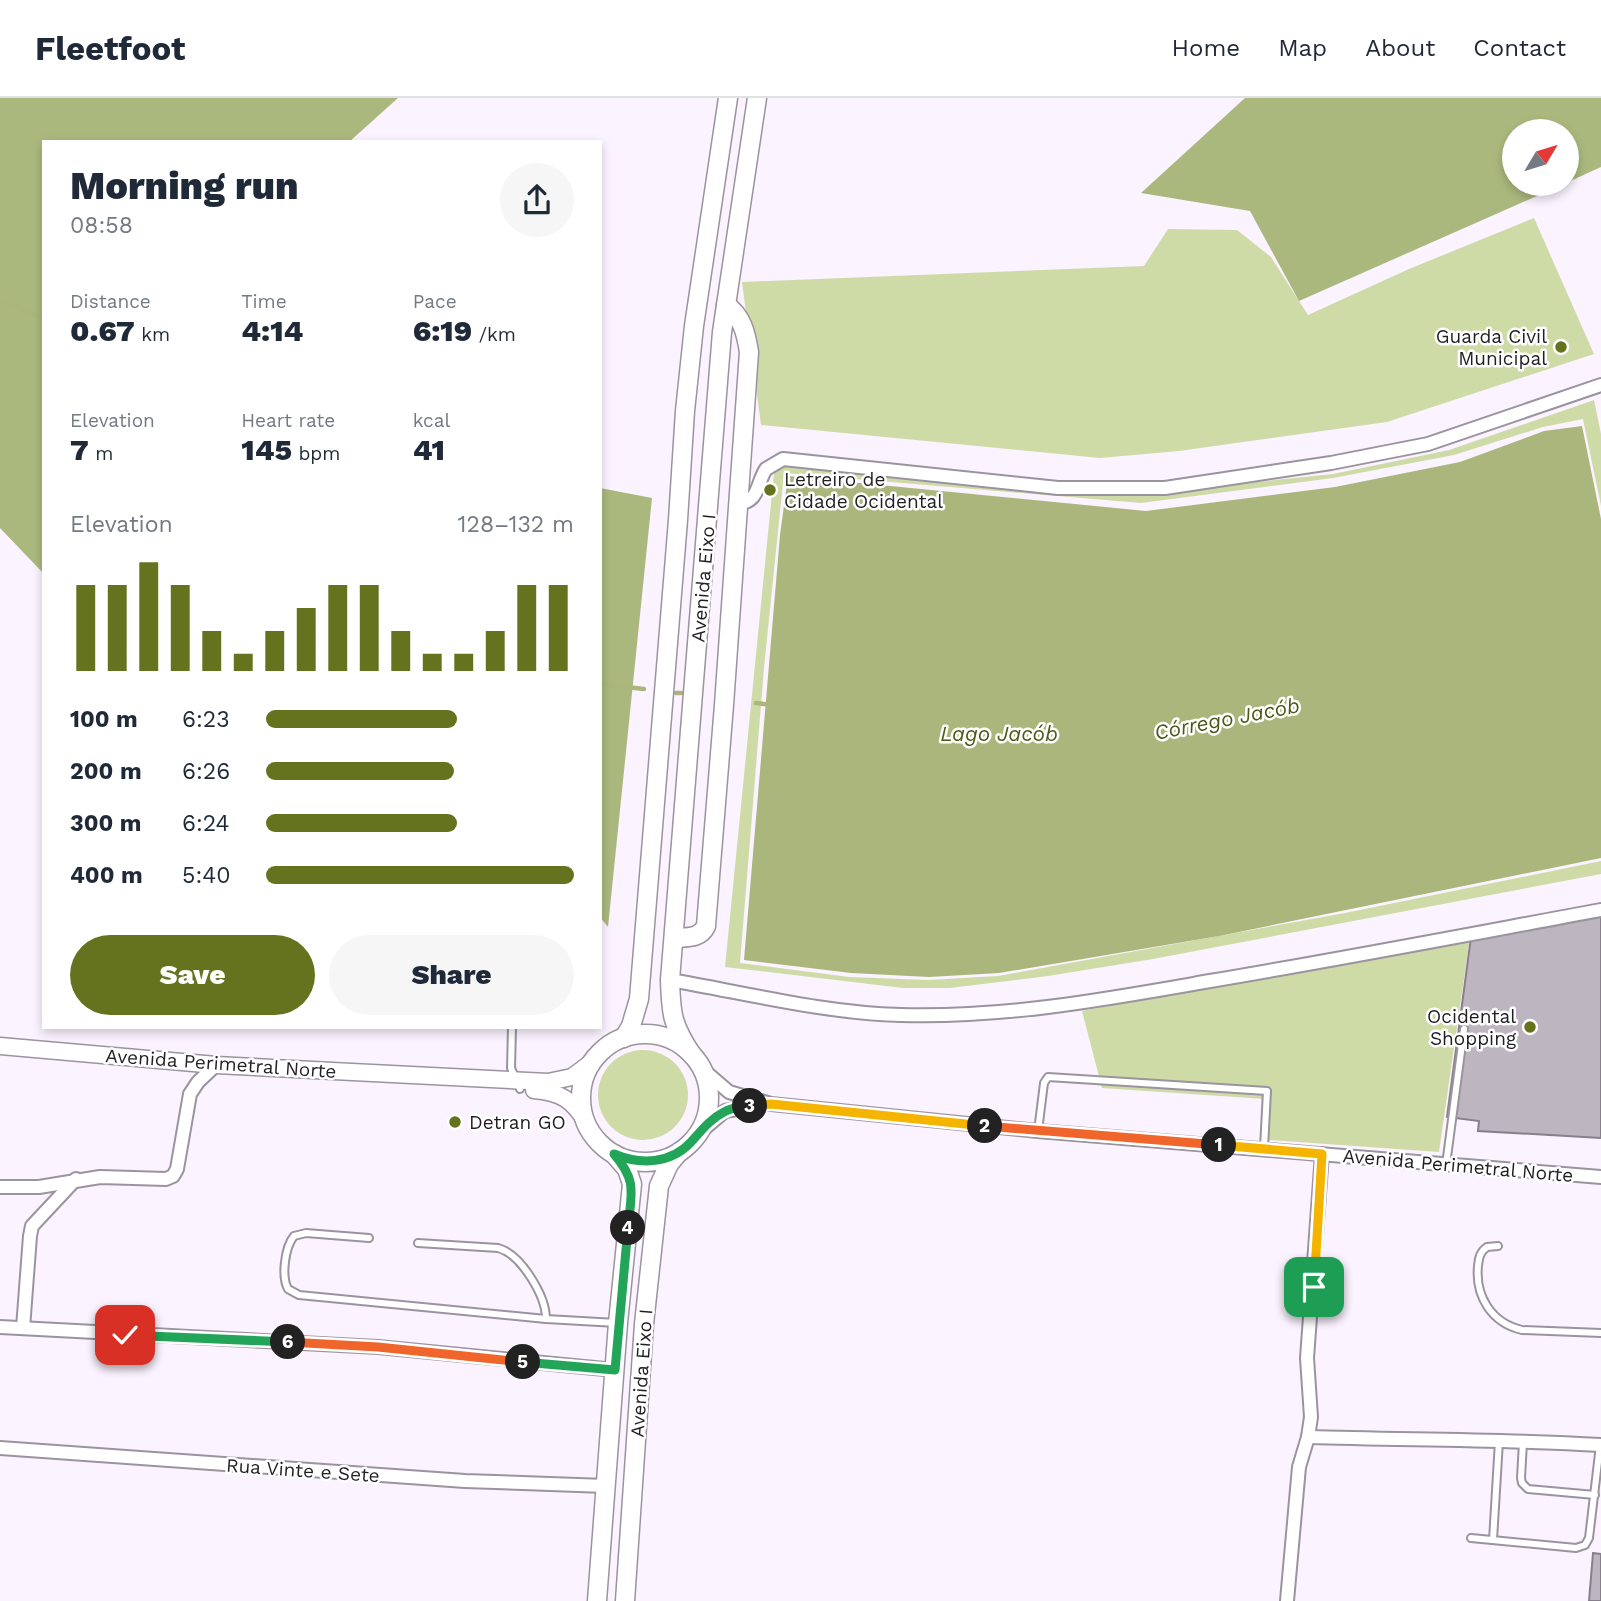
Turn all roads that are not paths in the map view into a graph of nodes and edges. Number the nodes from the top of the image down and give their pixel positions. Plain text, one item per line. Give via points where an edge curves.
1 (728, 98) edge
2 (757, 98) edge
3 (726, 305) junction
4 (1601, 385) edge
5 (738, 504) junction
6 (1601, 910) edge
7 (674, 938) junction
8 (670, 980) junction
9 (512, 1029) edge
10 (1464, 1029) dead end
11 (624, 1038) junction
12 (0, 1046) edge
13 (696, 1061) junction
14 (592, 1062) junction
15 (216, 1065) junction
16 (518, 1084) junction
17 (771, 1104) junction
18 (586, 1122) junction
19 (1038, 1131) junction
20 (699, 1132) junction
21 (1264, 1148) junction
22 (679, 1152) junction
23 (614, 1154) junction
24 (1322, 1154) junction
25 (1446, 1165) junction
26 (1601, 1177) edge
27 (76, 1180) junction
28 (0, 1187) edge
29 (369, 1238) dead end
30 (418, 1243) dead end
31 (1498, 1246) dead end
32 (546, 1319) junction
33 (618, 1323) junction
34 (0, 1327) edge
35 (23, 1328) junction
36 (1601, 1334) edge
37 (615, 1370) junction
38 (1308, 1437) junction
39 (1523, 1440) junction
40 (1499, 1441) junction
41 (1601, 1445) edge
42 (0, 1448) edge
43 (606, 1486) junction
44 (1595, 1495) junction
45 (1471, 1538) dead end
46 (1493, 1540) junction
47 (597, 1601) edge
48 (625, 1601) edge
49 (1287, 1601) edge

1 - 11 main road, Avenida Eixo I via 685,411 639,999
2 - 3 main road, Avenida Eixo I
3 - 5 main road via 743,326 748,352
3 - 7 main road, Avenida Eixo I
4 - 5 street via 1428,444 1165,488 1079,489 783,459 766,469 752,499
5 - 7 main road via 706,926 698,935
6 - 8 street via 1327,962 1016,1012 950,1016 847,1011
7 - 8 main road, Avenida Eixo I
8 - 13 main road, Avenida Eixo I via 675,1027
9 - 16 lane via 511,1059
10 - 25 lane
11 - 13 main road via 638,1034 667,1037
11 - 14 main road via 606,1047
12 - 15 street, Avenida Perimetral Norte
13 - 17 street, Avenida Perimetral Norte via 729,1092
13 - 20 main road via 708,1081 710,1100
14 - 16 street, Avenida Perimetral Norte via 561,1081
14 - 18 main road via 582,1091
15 - 16 street, Avenida Perimetral Norte
15 - 27 street via 190,1094 173,1176
16 - 18 street, Avenida Perimetral Norte via 558,1093 578,1108
17 - 19 street, Avenida Perimetral Norte
17 - 20 street, Avenida Perimetral Norte via 725,1111
18 - 23 main road
19 - 21 street, Avenida Perimetral Norte
19 - 21 lane via 1048,1077 1267,1091
20 - 22 main road
21 - 24 street, Avenida Perimetral Norte
22 - 23 main road via 644,1162
22 - 48 main road, Avenida Eixo I via 659,1186 644,1324
23 - 33 main road, Avenida Eixo I via 632,1184
24 - 25 street, Avenida Perimetral Norte
24 - 38 street via 1307,1358
25 - 26 street, Avenida Perimetral Norte
27 - 28 street via 39,1187
27 - 35 street via 32,1226
29 - 32 lane via 294,1236 285,1277 288,1289 299,1295
30 - 32 lane via 508,1252 540,1291
31 - 36 lane via 1481,1252 1477,1274 1483,1301 1497,1318 1522,1330
32 - 33 lane
33 - 37 main road, Avenida Eixo I
34 - 35 street
35 - 37 street via 378,1347
37 - 43 main road, Avenida Eixo I
38 - 40 street
38 - 49 street via 1299,1467
39 - 40 street
39 - 41 street
39 - 44 lane via 1521,1478 1528,1489
40 - 46 lane
41 - 44 lane
42 - 43 street, Rua Vinte e Sete via 464,1481
43 - 47 main road, Avenida Eixo I
44 - 46 lane via 1588,1542 1581,1548
45 - 46 lane

